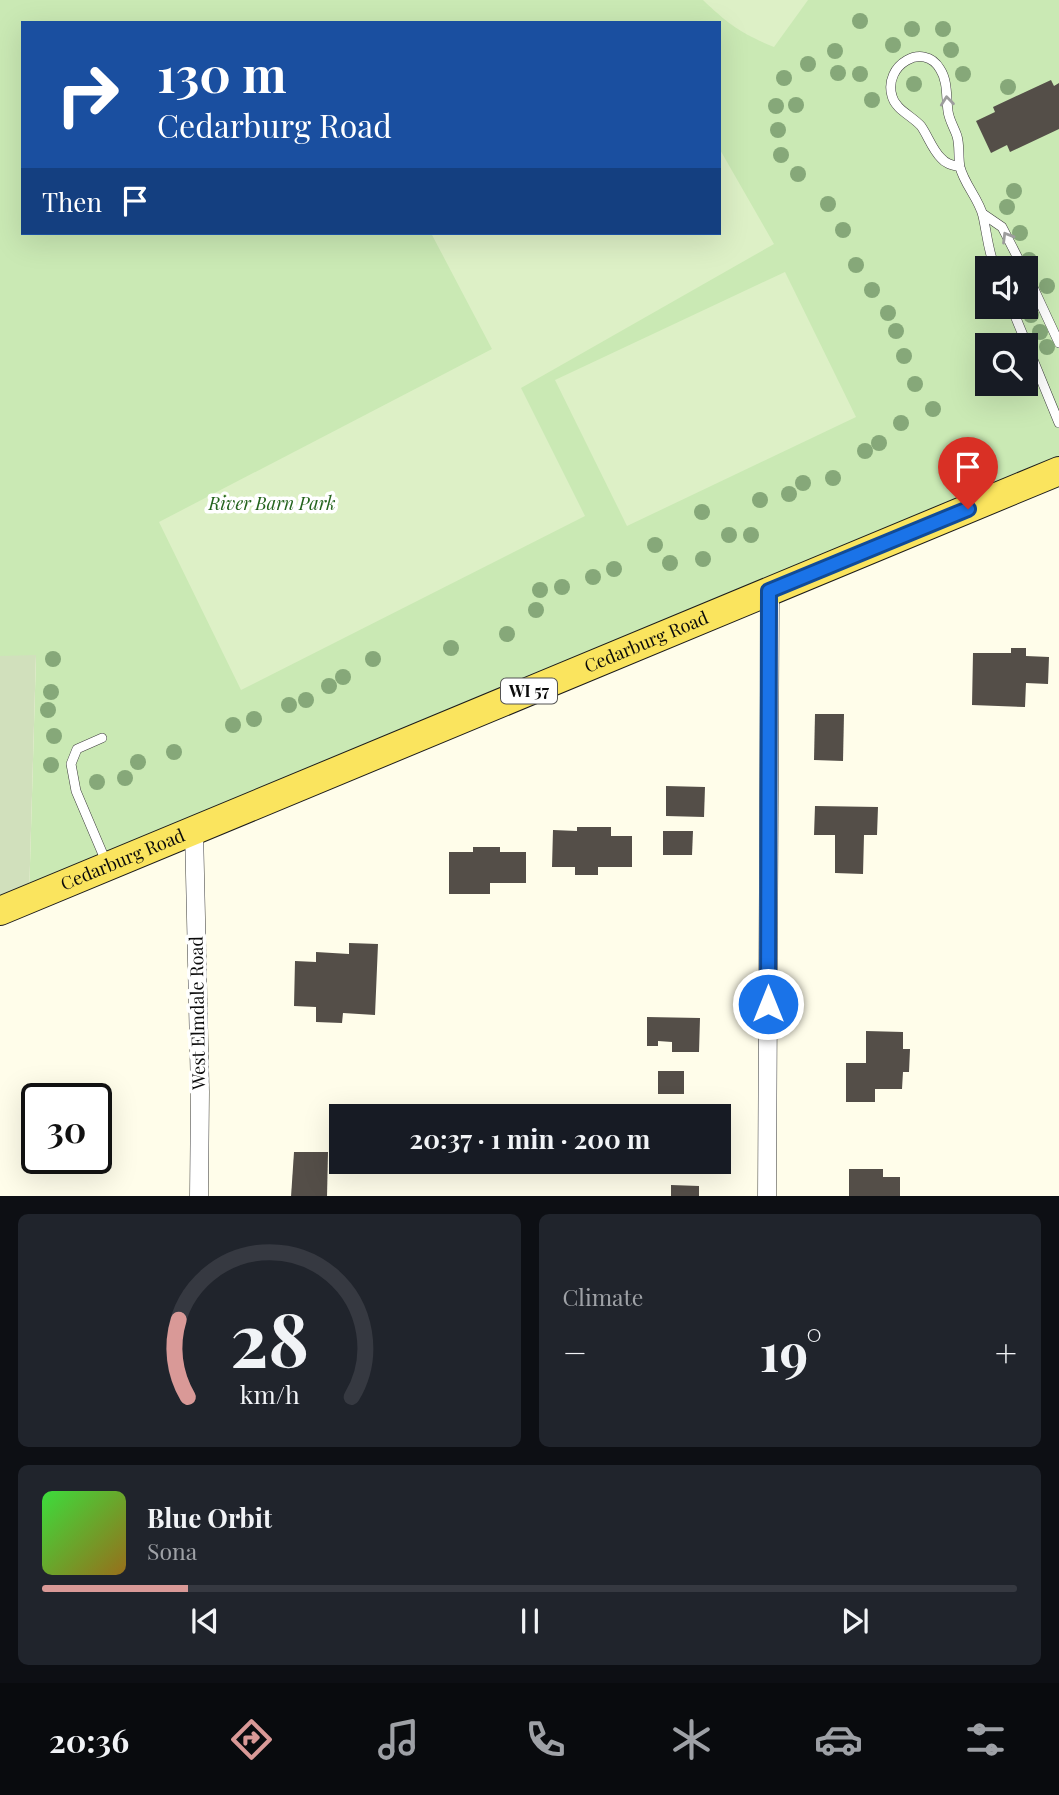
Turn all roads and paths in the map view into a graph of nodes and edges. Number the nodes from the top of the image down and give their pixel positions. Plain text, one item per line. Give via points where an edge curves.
1 (960, 167) junction
2 (983, 214) junction
3 (990, 256) edge
4 (1017, 256) edge
5 (1038, 299) edge
6 (1016, 319) edge
7 (1059, 343) edge
8 (1059, 423) edge
9 (1059, 471) edge
10 (769, 591) junction
11 (102, 738) dead end
12 (194, 830) junction
13 (108, 866) junction
14 (0, 911) edge
15 (199, 1196) edge
16 (767, 1196) edge

1 -> 1 lane via 939,67 926,58 905,60 892,75 892,97 920,125 942,159
1 - 2 lane
2 - 3 lane
4 -> 2 lane via 1002,227
5 - 7 lane
6 - 8 lane
9 - 10 main road, Cedarburg Road / WI 57
10 - 12 main road, Cedarburg Road / WI 57
10 - 16 street
11 - 13 lane via 76,749 71,764 76,790
12 - 13 main road, Cedarburg Road / WI 57
12 - 15 street, West Elmdale Road
13 - 14 main road, Cedarburg Road / WI 57

